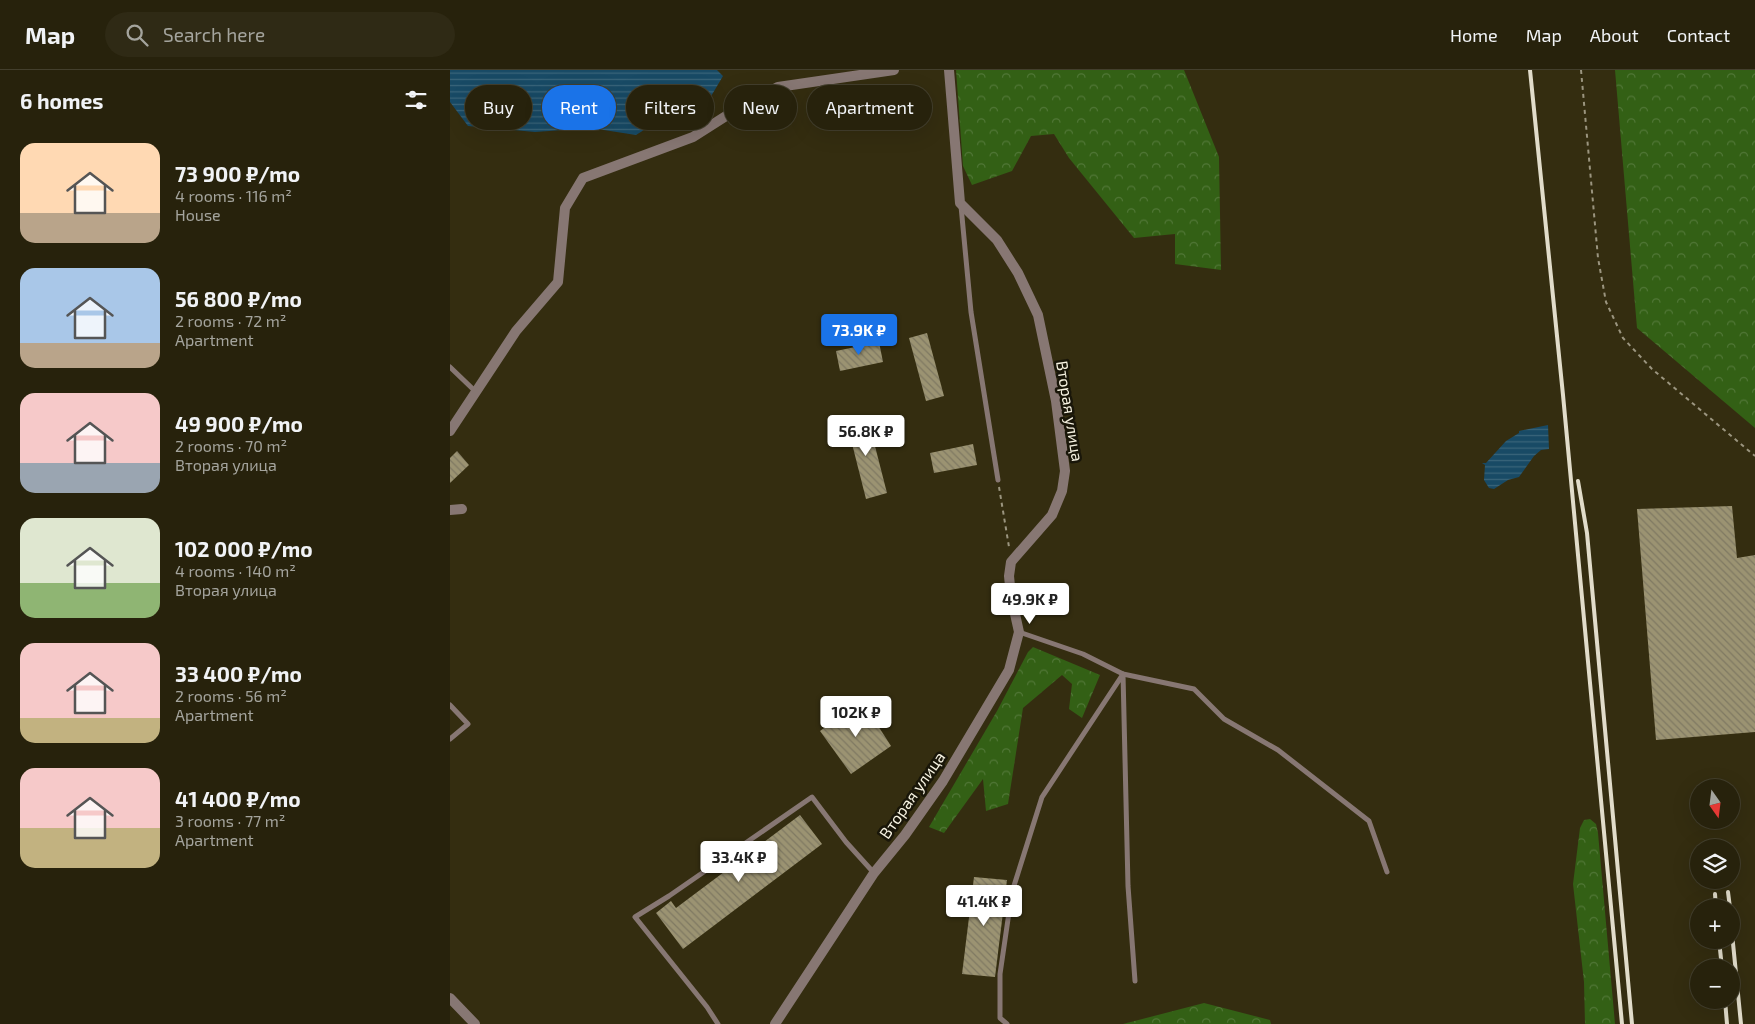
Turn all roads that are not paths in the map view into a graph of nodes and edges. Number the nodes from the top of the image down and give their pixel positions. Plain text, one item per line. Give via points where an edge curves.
1 (894, 70) edge
2 (950, 70) edge
3 (960, 203) junction
4 (450, 367) edge
5 (476, 393) junction
6 (450, 431) edge
7 (998, 480) dead end
8 (462, 509) dead end
9 (450, 510) edge
10 (1019, 632) junction
11 (1123, 674) junction
12 (450, 705) edge
13 (450, 740) edge
14 (1387, 872) dead end
15 (874, 873) junction
16 (1134, 981) dead end
17 (450, 998) edge
18 (475, 1024) edge
19 (718, 1024) edge
20 (775, 1024) edge
21 (1007, 1024) edge

1 - 5 street via 778,87 693,137 584,178 565,208 558,282 516,331
2 - 3 street
3 - 7 lane via 971,312
3 - 10 street, Вторая улица via 997,240 1018,273 1038,316 1056,401 1065,471 1062,492 1052,515 1011,562 1011,596
4 - 5 lane
5 - 6 street
8 - 9 street
10 - 11 lane via 1083,654
10 - 15 street, Вторая улица via 1009,670 943,781
11 - 14 lane via 1194,689 1224,719 1278,750 1369,821
11 - 16 lane via 1128,886
11 - 21 lane via 1042,797 1012,892 1000,974 1000,1018
12 - 13 lane via 468,724
15 - 19 lane via 812,796 635,917
15 - 20 street, Вторая улица
17 - 18 street

